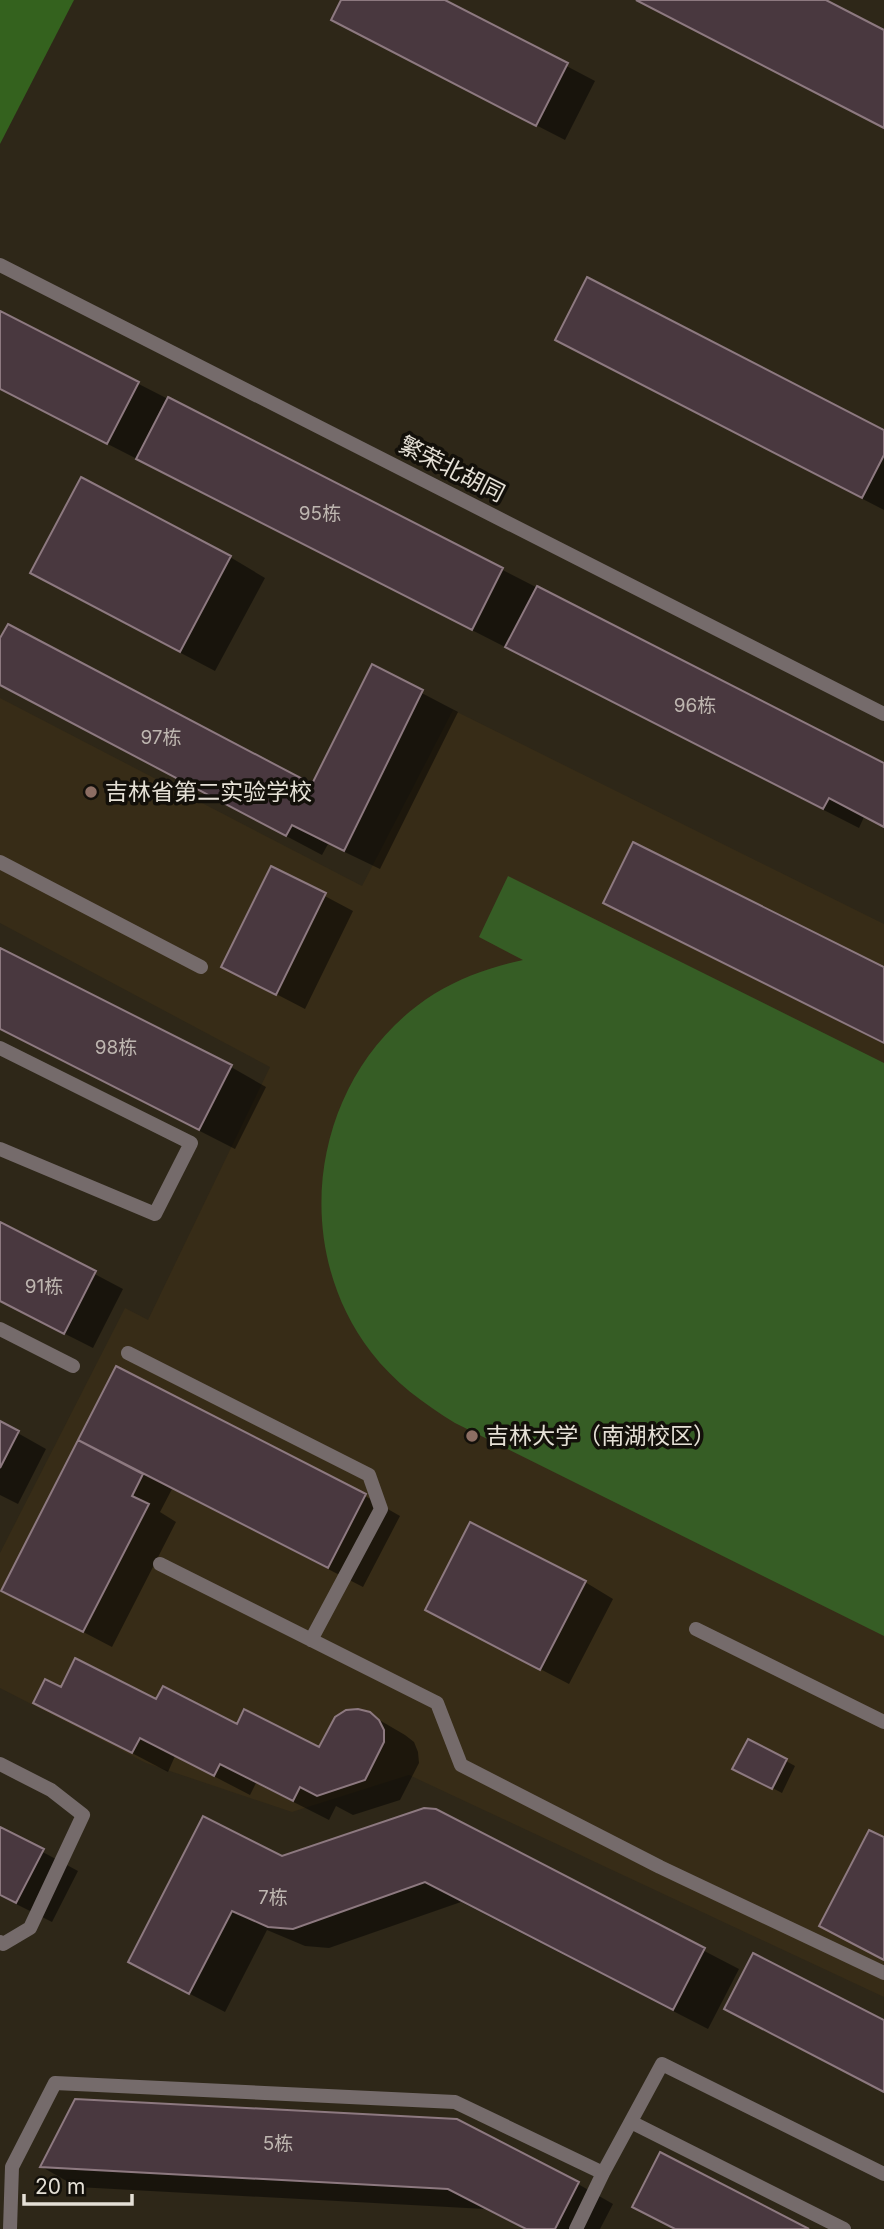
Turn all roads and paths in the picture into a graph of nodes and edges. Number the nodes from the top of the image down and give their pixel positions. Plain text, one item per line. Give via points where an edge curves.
1 (0, 265) edge
2 (884, 714) edge
3 (0, 862) edge
4 (201, 967) dead end
5 (0, 1048) edge
6 (0, 1149) edge
7 (0, 1329) edge
8 (128, 1353) dead end
9 (73, 1366) dead end
10 (160, 1564) dead end
11 (696, 1629) dead end
12 (311, 1640) junction
13 (884, 1722) edge
14 (0, 1764) edge
15 (0, 1942) edge
16 (884, 1973) edge
17 (631, 2122) junction
18 (603, 2173) junction
19 (884, 2174) edge
20 (10, 2229) edge
21 (576, 2229) edge
22 (844, 2229) edge

1 - 2 street, 繁荣北胡同
3 - 4 street
5 - 6 street via 191,1143 155,1214
7 - 9 street
8 - 12 street via 369,1475 381,1509
10 - 12 street
11 - 13 street
12 - 16 street via 437,1703 461,1765 660,1867
14 - 15 street via 51,1790 83,1815 30,1928
17 - 18 street
17 - 19 street via 662,2064
17 - 22 street
18 - 20 street via 455,2102 55,2083 12,2167
18 - 21 street

